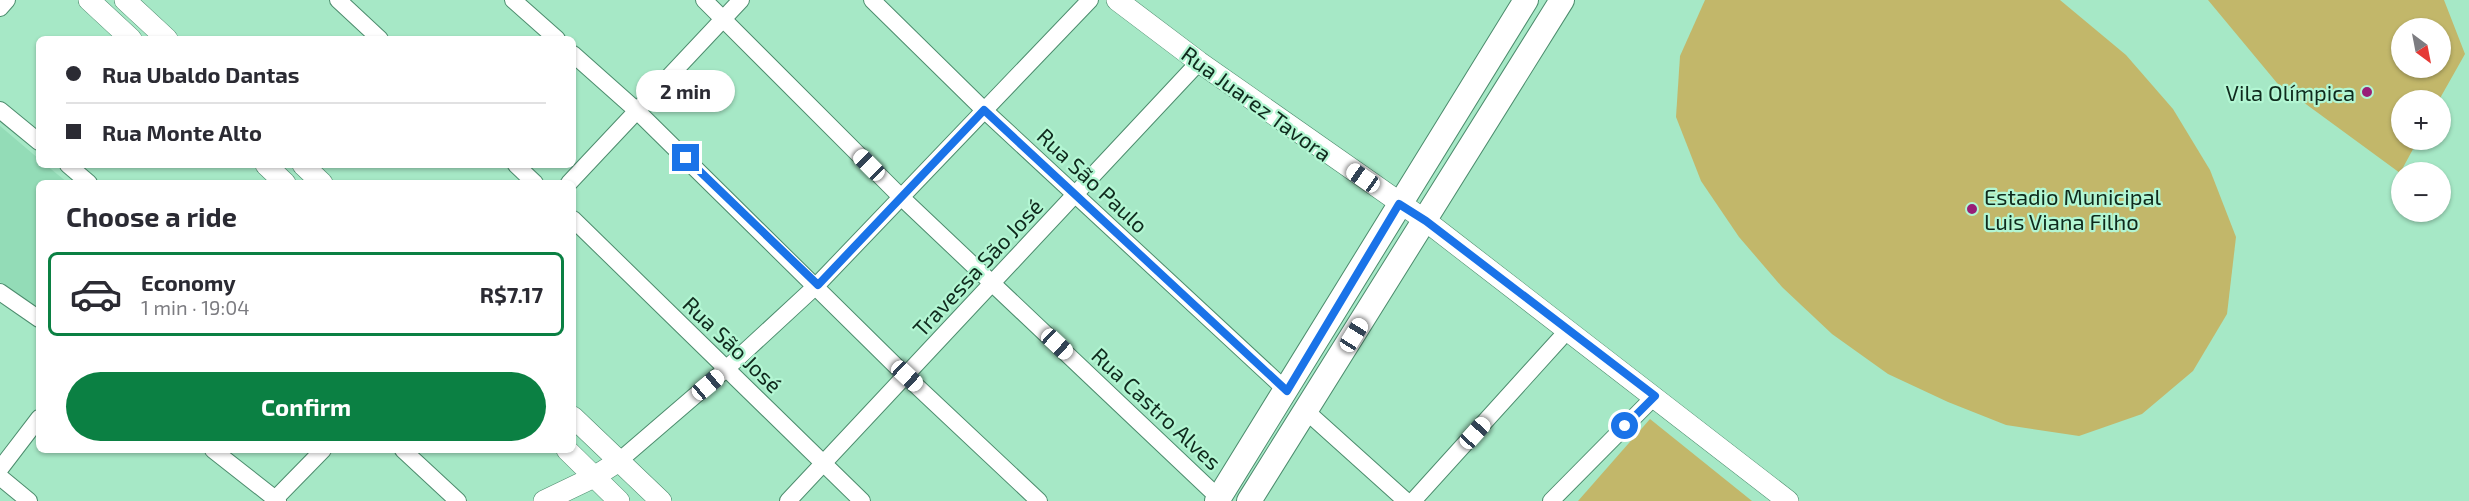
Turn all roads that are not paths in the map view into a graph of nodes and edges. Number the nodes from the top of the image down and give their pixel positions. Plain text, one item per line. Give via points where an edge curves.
1 (7, 0) edge
2 (89, 0) edge
3 (125, 0) edge
4 (338, 0) edge
5 (513, 0) edge
6 (704, 0) edge
7 (741, 0) edge
8 (872, 0) edge
9 (1090, 0) edge
10 (1117, 0) edge
11 (1526, 0) edge
12 (1563, 0) edge
13 (0, 8) edge
14 (723, 18) junction
15 (128, 36) edge
16 (164, 36) edge
17 (377, 36) edge
18 (554, 36) edge
19 (576, 57) edge
20 (1199, 62) junction
21 (0, 110) edge
22 (636, 110) junction
23 (984, 110) junction
24 (36, 140) edge
25 (72, 168) edge
26 (269, 168) edge
27 (306, 168) edge
28 (519, 168) edge
29 (86, 180) edge
30 (282, 180) edge
31 (319, 180) edge
32 (532, 180) edge
33 (572, 180) edge
34 (1075, 194) junction
35 (901, 197) junction
36 (1399, 204) junction
37 (1426, 221) junction
38 (576, 222) edge
39 (991, 283) junction
40 (818, 285) junction
41 (0, 292) edge
42 (36, 317) edge
43 (1568, 331) junction
44 (726, 369) junction
45 (907, 376) junction
46 (1287, 391) junction
47 (1655, 396) junction
48 (1306, 411) junction
49 (576, 420) edge
50 (36, 422) edge
51 (217, 453) edge
52 (320, 453) edge
53 (406, 453) edge
54 (570, 453) edge
55 (619, 461) junction
56 (824, 464) junction
57 (0, 469) edge
58 (0, 477) edge
59 (594, 477) junction
60 (1218, 499) edge
61 (277, 500) edge
62 (29, 501) edge
63 (458, 501) edge
64 (544, 501) edge
65 (620, 501) edge
66 (661, 501) edge
67 (788, 501) edge
68 (862, 501) edge
69 (1039, 501) edge
70 (1249, 501) edge
71 (1406, 501) edge
72 (1413, 501) edge
73 (1551, 501) edge
74 (1788, 501) edge

1 - 13 street
2 - 15 street
3 - 16 street
4 - 17 street
5 - 18 street
6 - 14 street, Rua Castro Alves
7 - 14 street
8 - 23 street, Rua São Paulo
9 - 23 street
10 - 20 street, Rua Juarez Tavora
11 - 36 main road
12 - 37 main road
14 - 22 street
14 - 35 street, Rua Castro Alves
19 - 22 street
20 - 34 street, Travessa São José
20 - 36 street, Rua Juarez Tavora
21 - 24 street
22 - 33 street
22 - 40 street
23 - 34 street, Rua São Paulo
23 - 35 street
25 - 29 street
26 - 30 street
27 - 31 street
28 - 32 street
34 - 39 street, Travessa São José
34 - 46 street, Rua São Paulo
35 - 39 street, Rua Castro Alves
35 - 40 street
36 - 37 street, Rua Juarez Tavora
36 - 46 main road
37 - 43 street
37 - 48 main road
38 - 44 street, Rua São José
39 - 45 street, Travessa São José
39 - 60 street, Rua Castro Alves
40 - 44 street
40 - 45 street
41 - 42 street
43 - 47 street
43 - 72 street
44 - 55 street
44 - 56 street, Rua São José
45 - 56 street, Travessa São José
45 - 69 street
46 - 60 main road
47 - 73 street
47 - 74 street
48 - 70 main road
48 - 71 street
49 - 55 street
50 - 57 street
51 - 61 street
52 - 61 street
53 - 63 street
54 - 59 street
55 - 59 street
55 - 66 street
56 - 67 street, Travessa São José
56 - 68 street, Rua São José
58 - 62 street
59 - 64 street
59 - 65 street

